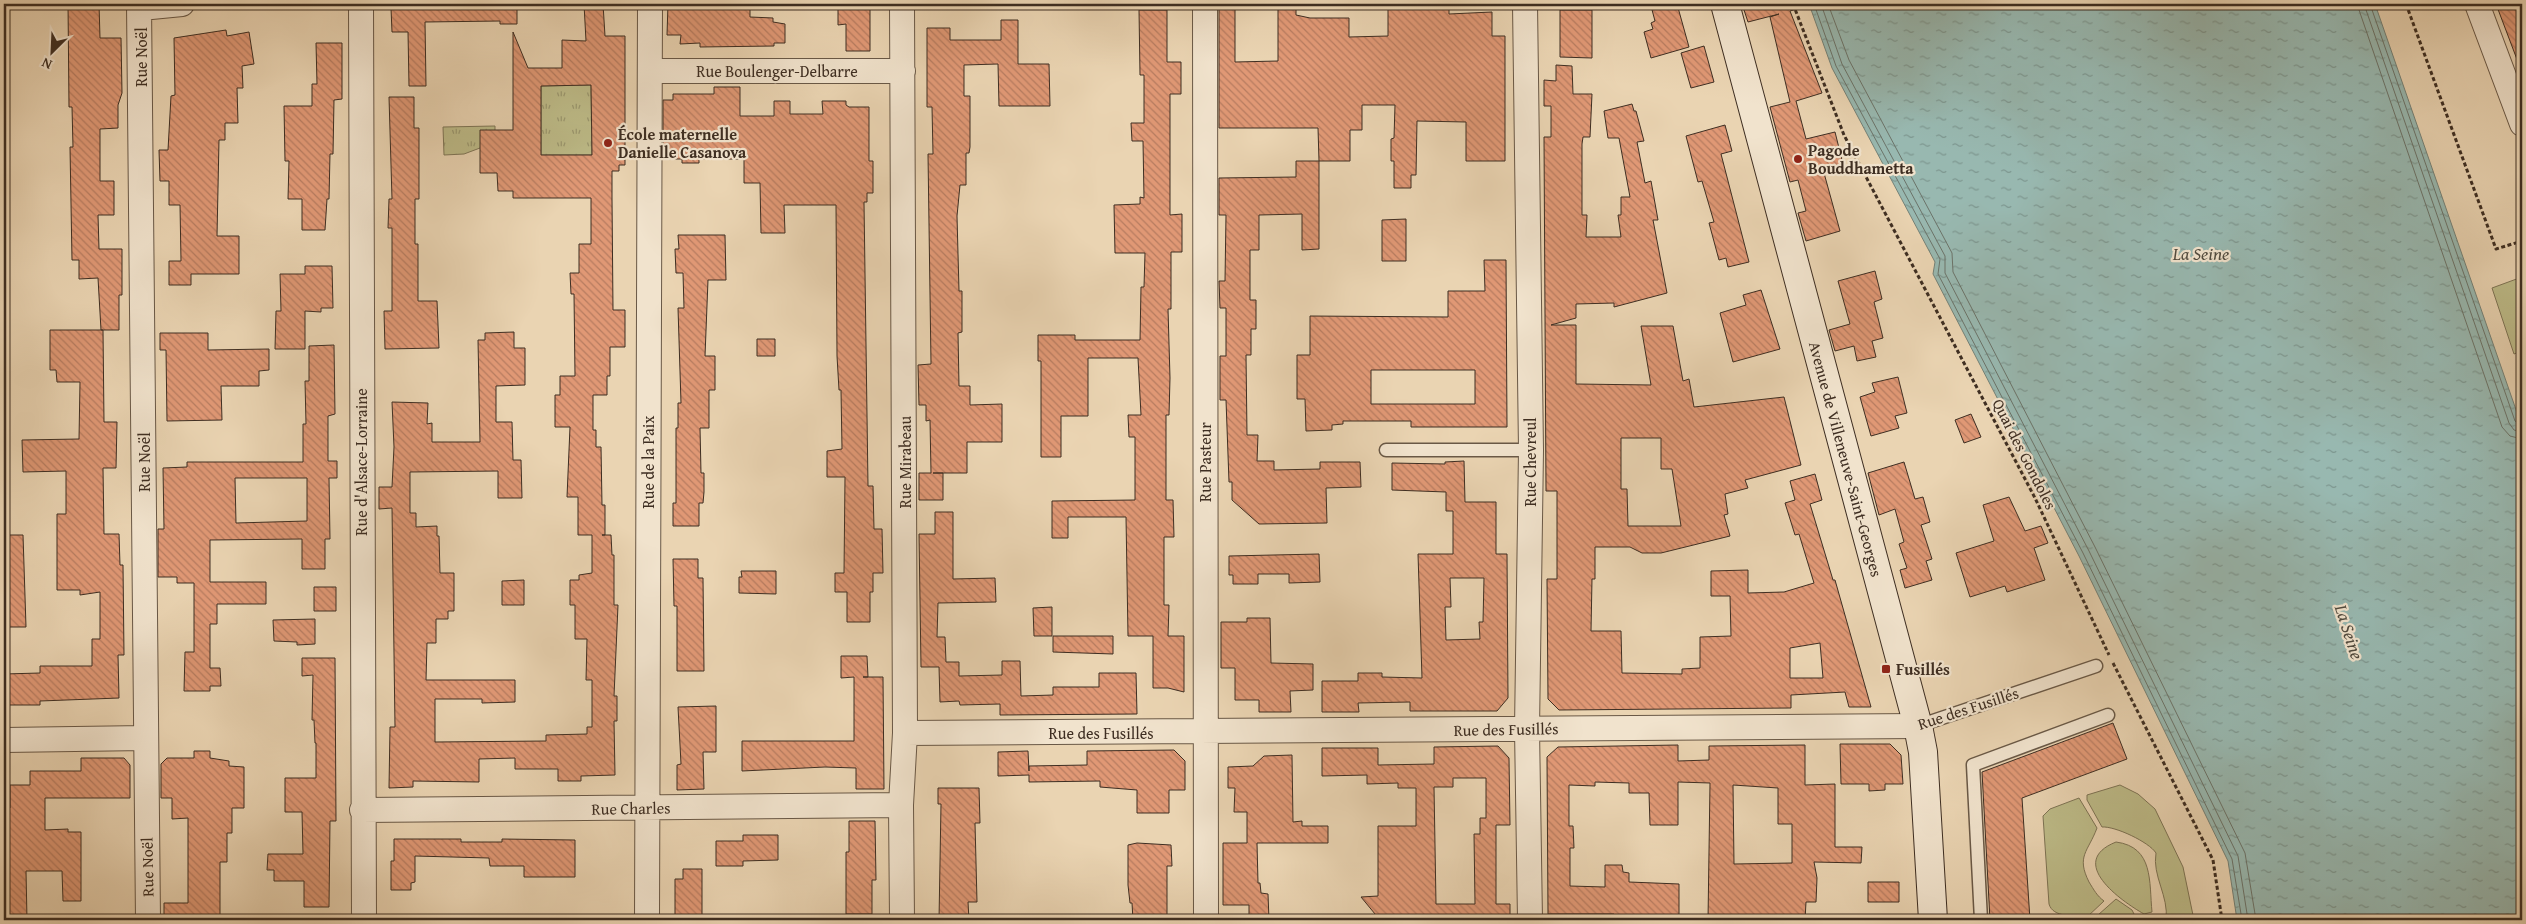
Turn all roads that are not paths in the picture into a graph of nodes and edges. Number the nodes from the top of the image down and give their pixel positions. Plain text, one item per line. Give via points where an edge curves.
1 (182, 4) edge
2 (360, 4) edge
3 (650, 4) edge
4 (902, 4) edge
5 (1205, 4) edge
6 (1525, 4) edge
7 (1724, 4) edge
8 (2476, 4) edge
9 (140, 6) edge
10 (650, 71) junction
11 (903, 72) junction
12 (2522, 124) edge
13 (1386, 450) dead end
14 (1531, 450) junction
15 (2096, 666) dead end
16 (2108, 715) dead end
17 (1918, 726) junction
18 (1528, 729) junction
19 (1205, 732) junction
20 (905, 734) junction
21 (145, 738) junction
22 (4, 740) edge
23 (901, 805) junction
24 (647, 808) junction
25 (362, 810) junction
26 (148, 920) edge
27 (364, 920) edge
28 (647, 920) edge
29 (902, 920) edge
30 (1206, 920) edge
31 (1530, 920) edge
32 (1933, 920) edge
33 (1981, 920) edge

1 - 9 street
2 - 25 street, Rue d'Alsace-Lorraine
3 - 10 street, Rue de la Paix
4 - 11 street, Rue Mirabeau
5 - 19 street, Rue Pasteur
6 - 14 street, Rue Chevreul
7 - 17 main road, Avenue de Villeneuve-Saint-Georges
8 - 12 street
9 - 21 street, Rue Noël
10 - 11 street, Rue Boulenger-Delbarre
10 - 24 street, Rue de la Paix
11 - 20 street, Rue Mirabeau
13 - 14 lane
14 - 18 street, Rue Chevreul
15 - 17 lane, Rue des Fusillés
16 - 33 lane via 1973,765
17 - 18 street, Rue des Fusillés
17 - 32 main road, Avenue de Villeneuve-Saint-Georges via 1923,752
18 - 19 street, Rue des Fusillés
18 - 31 street, Rue Chevreul
19 - 20 street, Rue des Fusillés
19 - 30 street, Rue Pasteur
20 - 23 street, Rue Mirabeau
21 - 22 street
21 - 26 street, Rue Noël
23 - 24 street, Rue Charles
23 - 29 street, Rue Mirabeau
24 - 25 street, Rue Charles
24 - 28 street, Rue de la Paix
25 - 27 street, Rue d'Alsace-Lorraine

